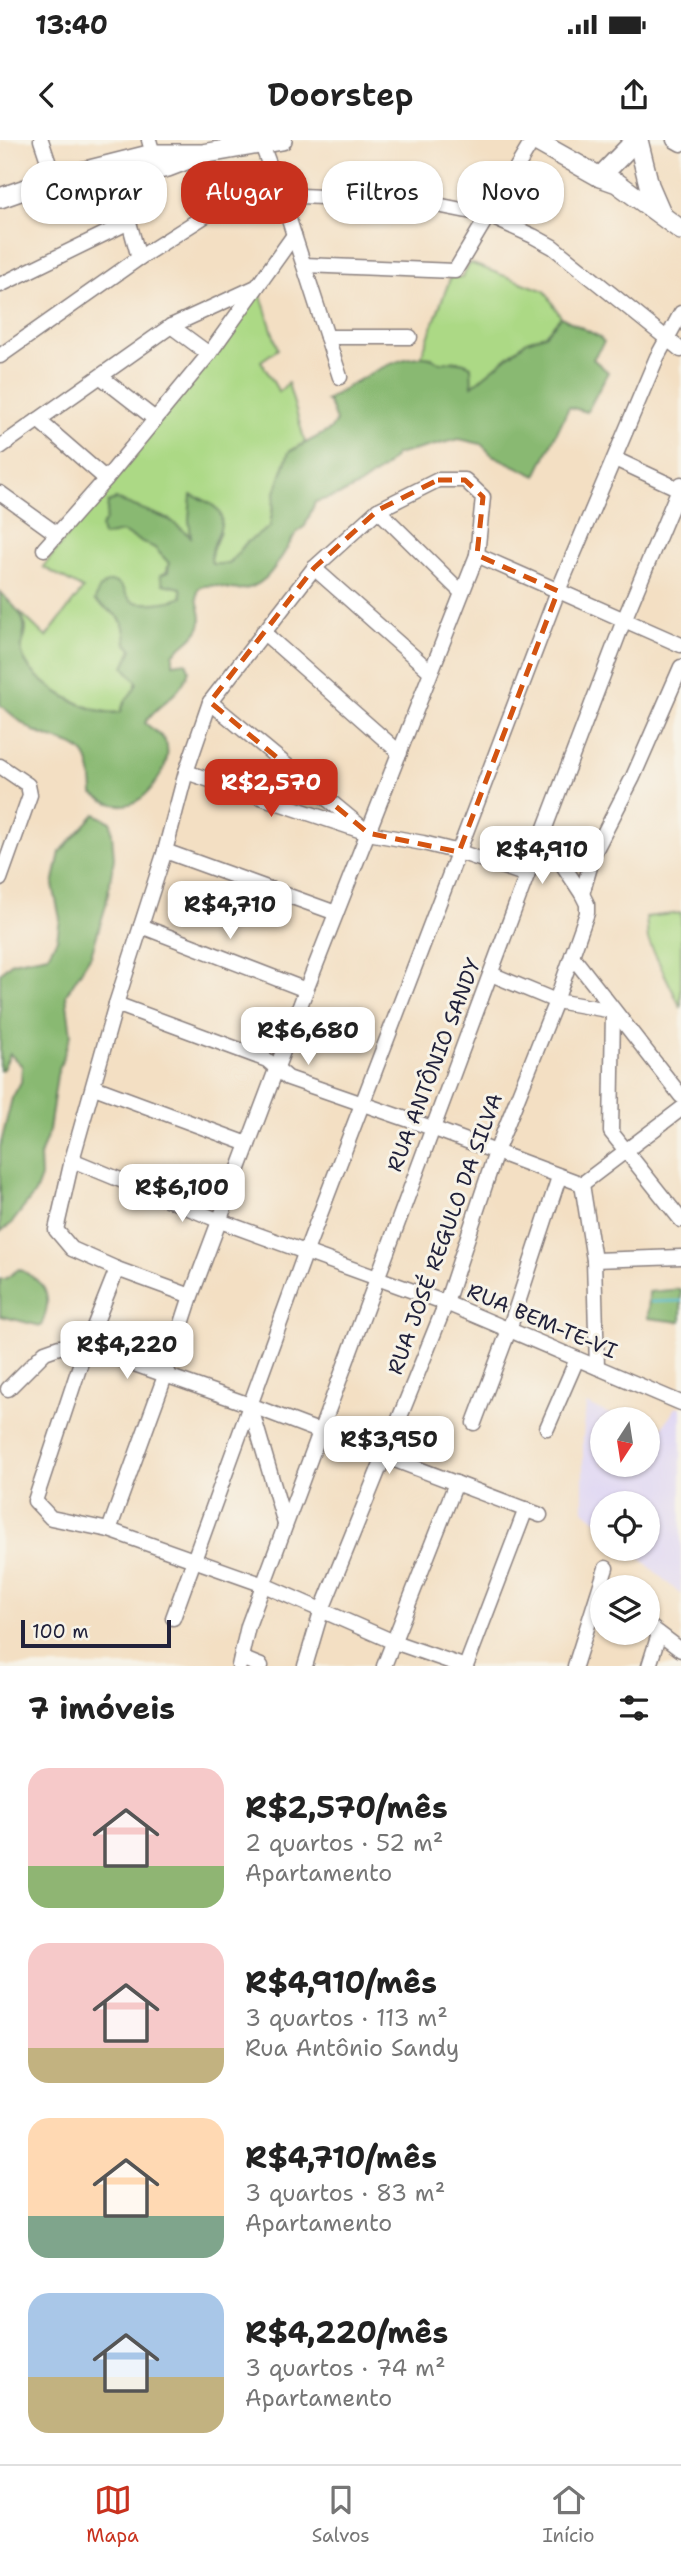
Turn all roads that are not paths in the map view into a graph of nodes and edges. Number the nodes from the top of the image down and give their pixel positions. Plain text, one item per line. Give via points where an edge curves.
1 (41, 140) edge
2 (282, 140) edge
3 (533, 140) edge
4 (674, 140) edge
5 (260, 142) edge
6 (681, 144) edge
7 (639, 145) edge
8 (151, 147) edge
9 (202, 154) junction
10 (48, 161) edge
11 (109, 161) edge
12 (268, 161) edge
13 (520, 161) edge
14 (167, 167) edge
15 (600, 177) junction
16 (21, 191) edge
17 (308, 196) edge
18 (0, 198) edge
19 (21, 204) edge
20 (457, 209) edge
21 (0, 211) edge
22 (663, 217) junction
23 (125, 224) edge
24 (130, 224) edge
25 (192, 224) edge
26 (290, 224) edge
27 (482, 224) edge
28 (507, 224) edge
29 (679, 233) edge
30 (294, 235) junction
31 (139, 258) junction
32 (304, 265) junction
33 (0, 285) edge
34 (257, 286) junction
35 (681, 313) edge
36 (171, 326) junction
37 (327, 337) junction
38 (410, 337) dead end
39 (666, 337) junction
40 (681, 350) edge
41 (209, 354) junction
42 (0, 356) edge
43 (340, 376) dead end
44 (102, 377) junction
45 (155, 419) junction
46 (38, 420) junction
47 (0, 447) edge
48 (615, 459) junction
49 (106, 479) junction
50 (680, 488) edge
51 (0, 493) edge
52 (378, 510) junction
53 (57, 534) junction
54 (44, 549) dead end
55 (477, 555) junction
56 (314, 568) junction
57 (558, 591) junction
58 (461, 592) junction
59 (624, 620) junction
60 (263, 632) junction
61 (681, 645) edge
62 (681, 667) edge
63 (430, 671) junction
64 (210, 702) junction
65 (400, 753) junction
66 (0, 766) edge
67 (186, 772) junction
68 (368, 833) junction
69 (543, 835) junction
70 (165, 851) junction
71 (459, 852) junction
72 (3, 860) edge
73 (527, 875) junction
74 (0, 879) edge
75 (582, 894) junction
76 (336, 913) junction
77 (141, 926) junction
78 (572, 956) junction
79 (491, 974) junction
80 (306, 990) junction
81 (556, 1002) junction
82 (117, 1004) junction
83 (613, 1011) junction
84 (277, 1069) junction
85 (94, 1087) junction
86 (681, 1096) edge
87 (361, 1104) junction
88 (681, 1109) edge
89 (432, 1128) junction
90 (248, 1144) junction
91 (624, 1150) junction
92 (496, 1153) junction
93 (72, 1160) junction
94 (559, 1177) junction
95 (582, 1184) junction
96 (220, 1220) junction
97 (681, 1220) edge
98 (306, 1251) junction
99 (681, 1257) edge
100 (594, 1260) junction
101 (117, 1269) junction
102 (376, 1278) junction
103 (191, 1296) junction
104 (446, 1303) junction
105 (509, 1330) junction
106 (86, 1347) junction
107 (577, 1359) junction
108 (597, 1367) junction
109 (165, 1376) junction
110 (8, 1389) dead end
111 (681, 1403) edge
112 (250, 1405) junction
113 (474, 1423) dead end
114 (547, 1428) dead end
115 (318, 1433) junction
116 (384, 1456) junction
117 (456, 1483) junction
118 (526, 1509) junction
119 (540, 1515) dead end
120 (285, 1524) junction
121 (109, 1530) junction
122 (195, 1561) junction
123 (606, 1568) dead end
124 (604, 1575) edge
125 (264, 1585) junction
126 (321, 1612) junction
127 (173, 1618) dead end
128 (590, 1622) edge
129 (660, 1635) edge
130 (394, 1642) junction
131 (651, 1645) edge
132 (681, 1650) edge
133 (240, 1662) edge
134 (261, 1666) edge
135 (305, 1666) edge
136 (384, 1666) edge
137 (465, 1666) edge
138 (575, 1666) edge
139 (649, 1666) edge

1 - 10 street
2 - 5 main road
3 - 13 street
3 - 15 main road
4 - 6 street
5 - 9 main road
5 - 12 street
7 - 15 main road
7 - 22 main road
7 - 29 main road
8 - 9 main road
8 - 11 main road
9 - 14 main road
15 - 22 main road via 617,183
15 - 29 main road via 612,190
16 - 18 main road
17 - 20 street via 422,202
19 - 21 main road
22 - 29 main road
23 - 33 street
24 - 31 street
25 - 31 street
26 - 30 street
27 - 32 street via 455,271
28 - 39 street via 553,247
30 - 32 street
30 - 34 street
31 - 42 street
32 - 37 street
34 - 36 street
34 - 41 street
35 - 39 street
36 - 41 street
36 - 44 street
37 - 38 street
37 - 43 street
39 - 40 street
39 - 48 street
41 - 45 street
44 - 45 street
44 - 46 street
45 - 49 street
46 - 47 street
46 - 49 street
48 - 50 street
48 - 57 street
49 - 53 street
50 - 59 street, RUA ANTÔNIO SANDY
51 - 53 street
52 - 55 street via 438,480 465,480 483,497
52 - 56 street
52 - 58 street
53 - 54 street
55 - 57 street
55 - 58 street
56 - 60 street
56 - 63 street
57 - 59 street
57 - 71 street
58 - 63 street
59 - 61 street
59 - 69 street, RUA ANTÔNIO SANDY
60 - 64 street
60 - 65 street
62 - 75 street, RUA JOSÉ REGULO DA SILVA via 634,777 594,853
63 - 65 street
64 - 67 street
64 - 68 street
65 - 68 street
66 - 72 street via 28,785 30,795
67 - 68 street
67 - 70 street
68 - 71 street
68 - 76 street
69 - 73 street, RUA ANTÔNIO SANDY
69 - 75 street
70 - 76 street
70 - 77 street
71 - 73 street
71 - 87 street
72 - 74 street
73 - 79 street, RUA ANTÔNIO SANDY
75 - 78 street, RUA JOSÉ REGULO DA SILVA via 587,913
76 - 80 street
77 - 80 street
77 - 82 street
78 - 81 street, RUA JOSÉ REGULO DA SILVA
78 - 83 street
79 - 81 street
79 - 89 street, RUA ANTÔNIO SANDY
80 - 84 street
81 - 83 street
81 - 92 street, RUA JOSÉ REGULO DA SILVA
82 - 84 street via 267,1060
82 - 85 street
83 - 86 street
83 - 91 street via 611,1132
84 - 87 street via 288,1078
84 - 90 street
85 - 90 street
85 - 93 street
87 - 89 street
87 - 98 street
88 - 91 street
89 - 92 street
89 - 102 street, RUA ANTÔNIO SANDY
90 - 96 street
91 - 95 street
91 - 97 street
92 - 94 street
92 - 104 street, RUA JOSÉ REGULO DA SILVA
93 - 96 street, RUA BEM-TE-VI
93 - 101 street via 56,1230 72,1249
94 - 95 street
94 - 105 street
95 - 100 street
96 - 98 street, RUA BEM-TE-VI
96 - 103 street
98 - 102 street, RUA BEM-TE-VI
98 - 112 street
99 - 100 street
100 - 108 street
101 - 103 street
101 - 106 street
102 - 104 street, RUA BEM-TE-VI
102 - 115 street, RUA ANTÔNIO SANDY
103 - 109 street
104 - 105 street, RUA BEM-TE-VI
104 - 116 street, RUA JOSÉ REGULO DA SILVA
105 - 107 street, RUA BEM-TE-VI
105 - 113 street
106 - 109 street
106 - 110 street via 45,1352
106 - 121 street via 35,1501 51,1518
107 - 108 street, RUA BEM-TE-VI
107 - 114 street
108 - 111 street, RUA BEM-TE-VI
109 - 112 street
109 - 121 street
112 - 115 street
112 - 120 street
112 - 122 street
115 - 116 street
115 - 120 street, RUA ANTÔNIO SANDY
116 - 117 street
116 - 126 street, RUA JOSÉ REGULO DA SILVA
117 - 118 street
117 - 130 street
118 - 119 street
118 - 137 street
120 - 125 street, RUA ANTÔNIO SANDY
121 - 122 street
122 - 125 street
122 - 127 street
123 - 124 street
125 - 126 street
125 - 133 street, RUA ANTÔNIO SANDY
126 - 130 street
126 - 135 street, RUA JOSÉ REGULO DA SILVA
128 - 138 street
129 - 132 street
130 - 136 street
130 - 137 street
131 - 139 street
133 - 134 street

